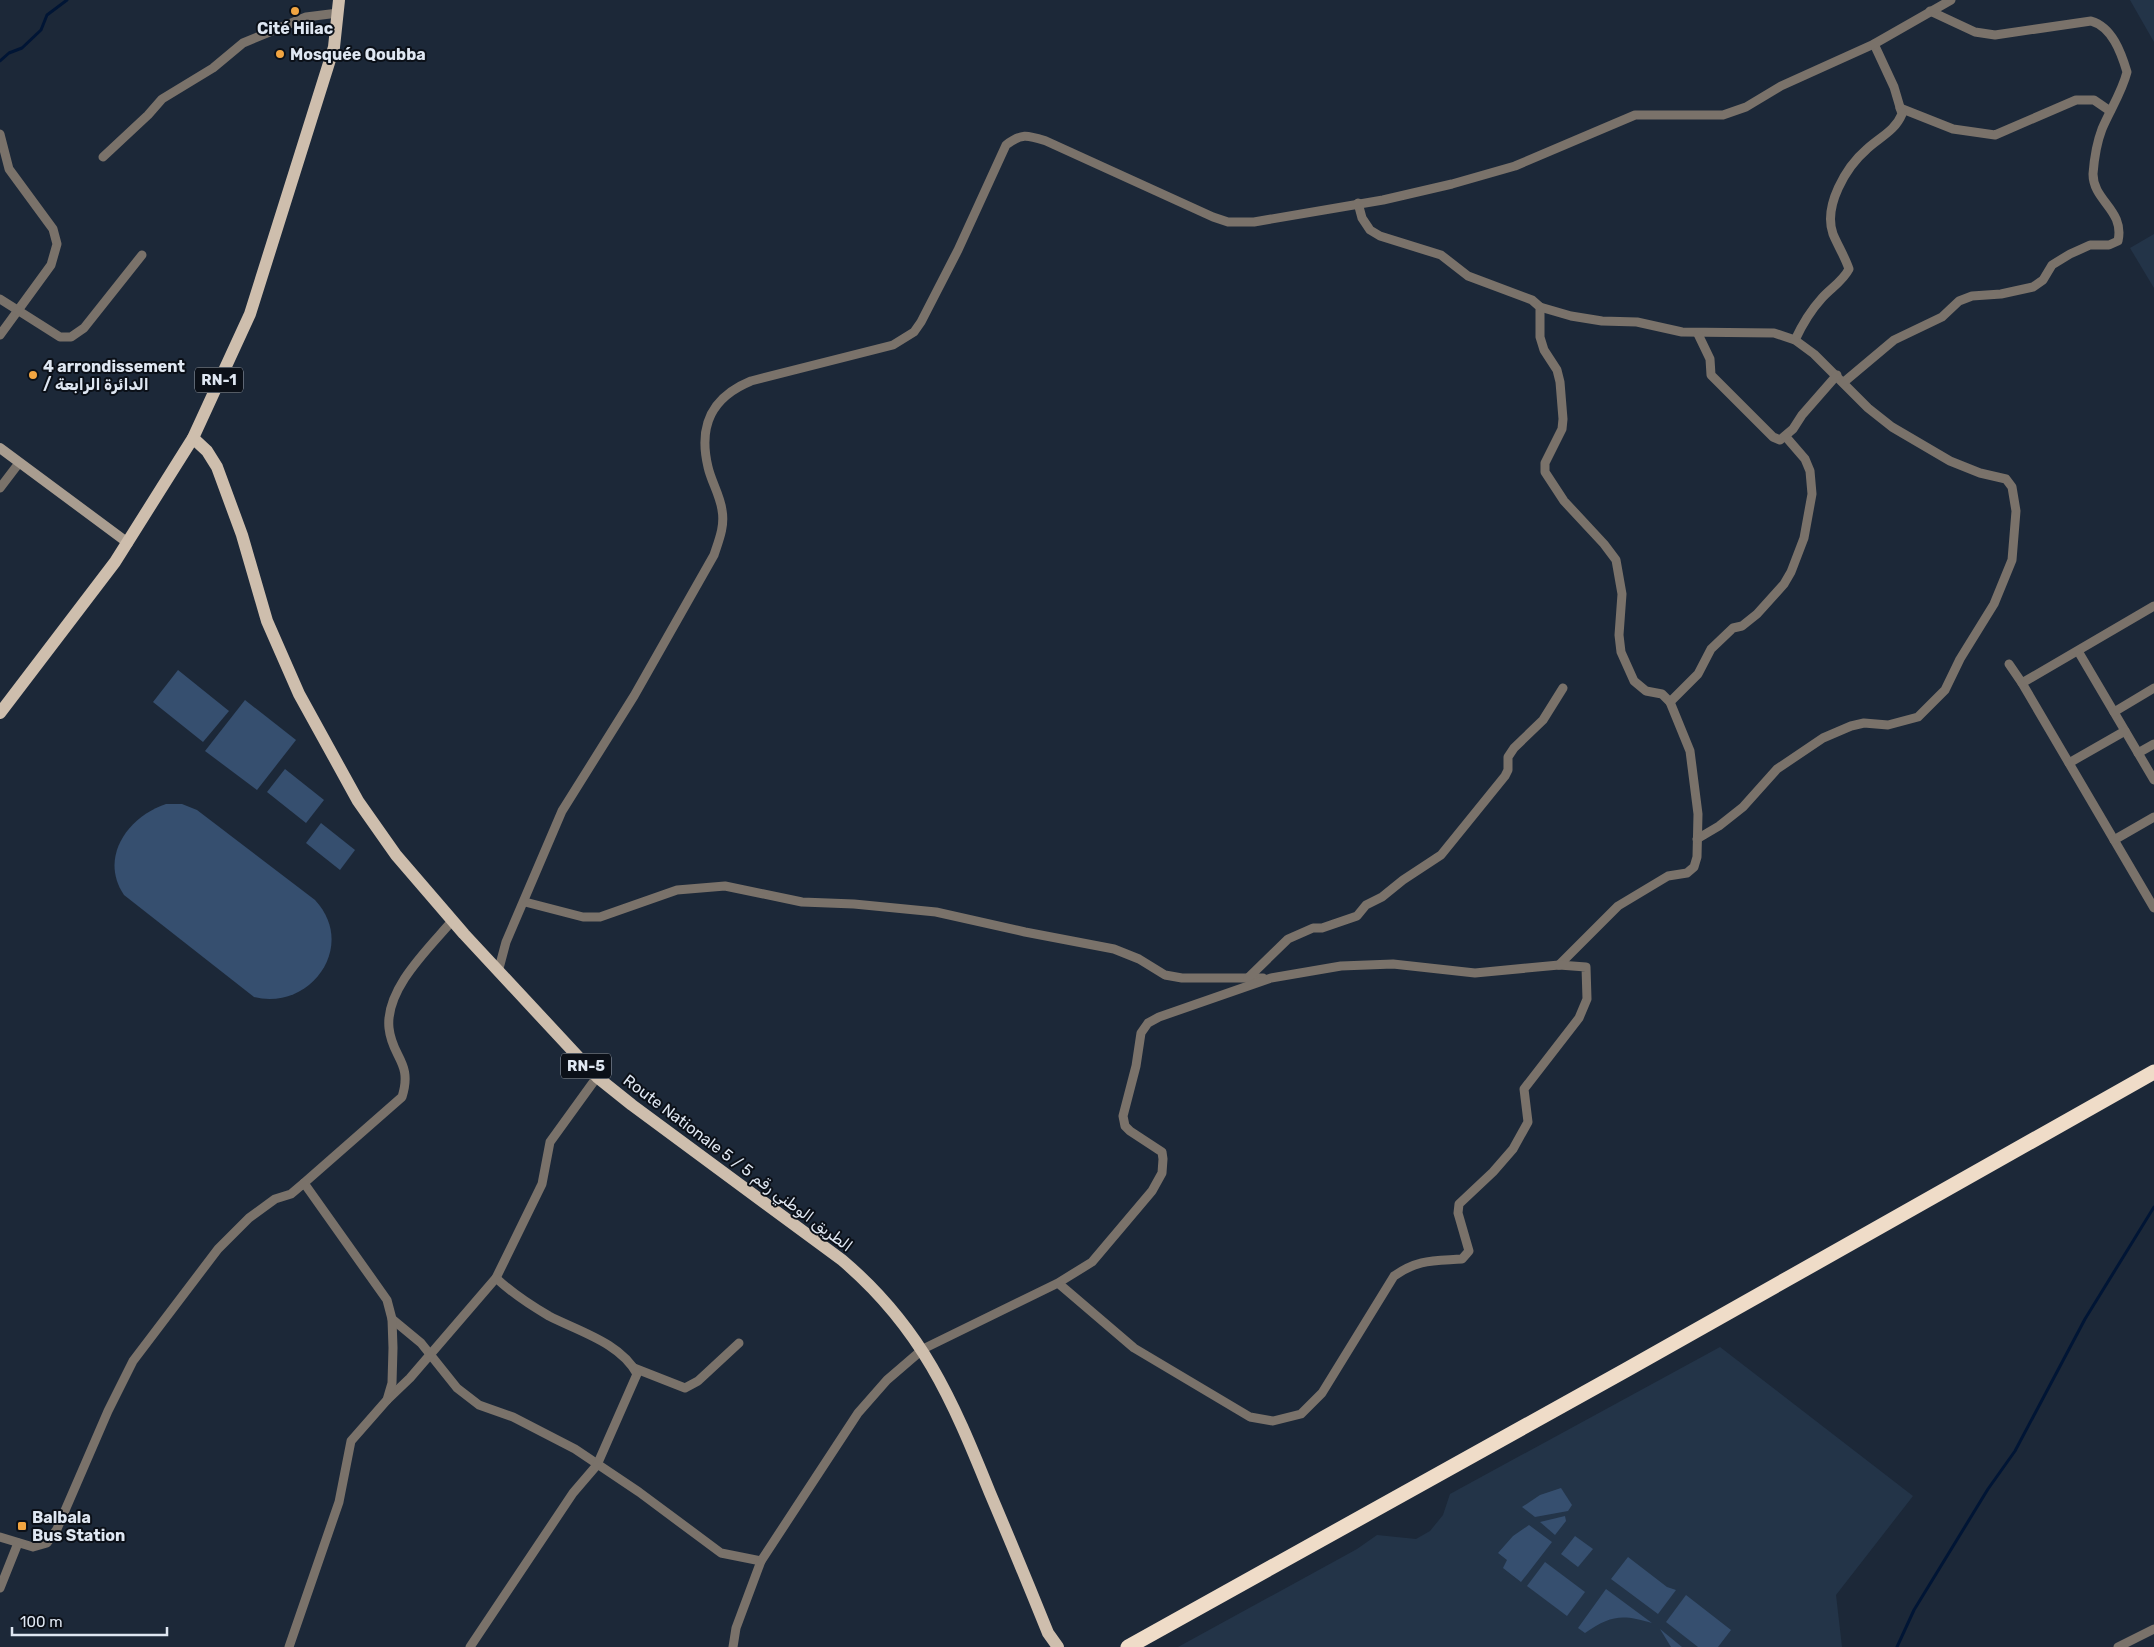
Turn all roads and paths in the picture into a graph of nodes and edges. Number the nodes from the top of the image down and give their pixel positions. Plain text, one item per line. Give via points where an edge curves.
1 (1950, 0) edge
2 (339, 6) edge
3 (1930, 11) junction
4 (1874, 44) junction
5 (1900, 108) junction
6 (2110, 111) junction
7 (0, 134) edge
8 (103, 157) dead end
9 (1358, 203) junction
10 (142, 255) dead end
11 (0, 300) edge
12 (1540, 307) junction
13 (18, 312) junction
14 (1698, 334) junction
15 (0, 336) edge
16 (1795, 340) junction
17 (1841, 379) junction
18 (1786, 437) junction
19 (193, 438) junction
20 (0, 448) edge
21 (19, 463) junction
22 (0, 488) edge
23 (128, 544) junction
24 (2154, 606) edge
25 (2078, 651) junction
26 (2008, 664) dead end
27 (2022, 683) junction
28 (1563, 688) dead end
29 (2154, 688) edge
30 (1670, 702) junction
31 (2, 707) edge
32 (2114, 712) junction
33 (2125, 731) junction
34 (2154, 744) edge
35 (2138, 753) junction
36 (2069, 763) junction
37 (2154, 780) edge
38 (2154, 817) edge
39 (1697, 838) junction
40 (2114, 840) junction
41 (525, 902) junction
42 (2154, 908) edge
43 (452, 921) junction
44 (1559, 965) junction
45 (498, 972) junction
46 (1248, 978) junction
47 (1271, 978) junction
48 (2154, 1072) edge
49 (597, 1076) junction
50 (304, 1184) junction
51 (496, 1278) junction
52 (1058, 1283) junction
53 (392, 1319) junction
54 (739, 1343) dead end
55 (923, 1350) junction
56 (430, 1353) junction
57 (634, 1368) junction
58 (387, 1400) junction
59 (597, 1466) junction
60 (0, 1537) edge
61 (18, 1543) junction
62 (761, 1561) junction
63 (0, 1588) edge
64 (2154, 1629) edge
65 (1048, 1633) junction
66 (289, 1647) edge
67 (470, 1647) edge
68 (733, 1647) edge
69 (1048, 1647) edge
70 (1058, 1647) edge
71 (1128, 1647) edge
72 (2118, 1647) edge

1 - 3 street
2 - 8 street via 243,43 213,68 162,99
2 - 19 main road, RN-1 via 334,47 250,314
3 - 4 street
3 - 6 street via 1975,32 1995,36 2090,21 2101,24 2109,33 2127,72
4 - 5 street
4 - 9 street via 1782,86 1746,107 1723,115 1635,115 1515,166 1452,184
5 - 6 street via 1953,129 1995,135 2076,100 2094,100
5 - 16 street via 1899,122 1866,150 1839,189 1831,210 1833,233 1849,270 1812,309
6 - 17 street via 2101,130 2094,184 2115,214 2120,231 2118,240 2070,254 2052,265 2043,280 2033,287 1959,301 1942,318 1894,340
7 - 13 street via 9,168 53,229 57,244 51,265
9 - 12 street via 1370,230 1380,236 1441,255 1468,276 1532,300
9 - 41 street via 1254,222 1228,222 1046,141 1028,135 1016,137 1006,145 958,250 914,332 893,345 751,381 731,389 719,401 705,431 708,468 722,511 722,532 714,555 634,696 562,811
10 - 13 street via 84,328 70,337 60,337
11 - 13 street
12 - 14 street via 1602,321 1637,322
12 - 30 street via 1540,337 1560,382 1563,419 1562,429 1545,462 1546,472 1564,501 1616,560 1622,594 1621,652 1634,681 1646,691 1662,694
13 - 15 street
14 - 16 street via 1774,334
14 - 18 street via 1710,359 1712,375 1773,437 1780,440
16 - 17 street
17 - 18 street via 1802,415
17 - 39 street via 1868,408 1892,427 1950,461 2006,479 2016,498 2012,560 1994,604 1945,690 1918,717 1888,725 1864,723 1836,731 1777,769 1743,807
18 - 30 street via 1805,459 1810,471 1812,494 1804,538 1791,572 1757,614 1742,626 1733,628 1711,649 1698,674
19 - 23 main road, RN-1
19 - 43 main road, Route Nationale 5 / الطريق الوطني رقم 5 / RN-5 via 217,467 268,621 311,718 376,828
20 - 21 street
21 - 22 street
21 - 23 street
23 - 31 main road, RN-1
24 - 25 street
25 - 27 street
25 - 32 street
26 - 27 street
27 - 36 street
28 - 46 street via 1543,720 1508,757 1505,776 1441,855 1382,898 1366,905 1357,916 1313,928 1288,939
29 - 32 street
30 - 39 street via 1690,751 1696,785
32 - 33 street
33 - 35 street
33 - 36 street
34 - 35 street
35 - 37 street
36 - 40 street
38 - 40 street
39 - 44 street via 1694,867 1687,873 1668,876 1618,906
40 - 42 street
41 - 45 street via 506,942
41 - 46 street via 583,917 600,916 677,890 725,886 802,902 936,912 1114,949 1140,959 1165,975 1182,978
43 - 45 main road, Route Nationale 5 / الطريق الوطني رقم 5 / RN-5
43 - 50 street via 413,966 392,1006 389,1027 407,1082 402,1097
44 - 47 street via 1475,973 1392,964 1358,965
44 - 52 street via 1586,967 1587,999 1579,1018 1524,1089 1528,1122 1513,1149 1459,1204 1458,1213 1469,1251 1462,1260 1429,1260 1408,1266 1394,1276 1322,1393 1301,1414 1273,1421 1250,1417 1134,1348
45 - 49 main road, Route Nationale 5 / الطريق الوطني رقم 5 / RN-5
46 - 47 street
47 - 52 street via 1159,1017 1148,1023 1141,1033 1123,1116 1130,1131 1162,1152 1162,1173 1152,1191 1092,1262
48 - 71 highway
49 - 51 street via 554,1133 546,1154 542,1184
49 - 55 main road, Route Nationale 5 / الطريق الوطني رقم 5 / RN-5 via 842,1260 886,1302
50 - 53 street via 380,1288
50 - 61 street via 249,1218 218,1249 133,1361 57,1529 47,1543 34,1547
51 - 56 street
51 - 57 street via 546,1314 593,1335
52 - 55 street
53 - 56 street
53 - 58 street via 392,1383
54 - 57 street via 698,1381 685,1388
55 - 62 street via 888,1380 858,1413
55 - 65 main road, Route Nationale 5 / الطريق الوطني رقم 5 / RN-5 via 963,1425
56 - 58 street
56 - 59 street via 457,1388 479,1405 512,1417 575,1449
57 - 59 street via 638,1374 635,1383
58 - 66 street via 351,1441 339,1502
59 - 62 street via 639,1492 721,1553
59 - 67 street via 573,1493
60 - 61 street
61 - 63 street
62 - 68 street via 736,1628
64 - 72 street
65 - 69 main road, RN-5
65 - 70 main road, RN-5

